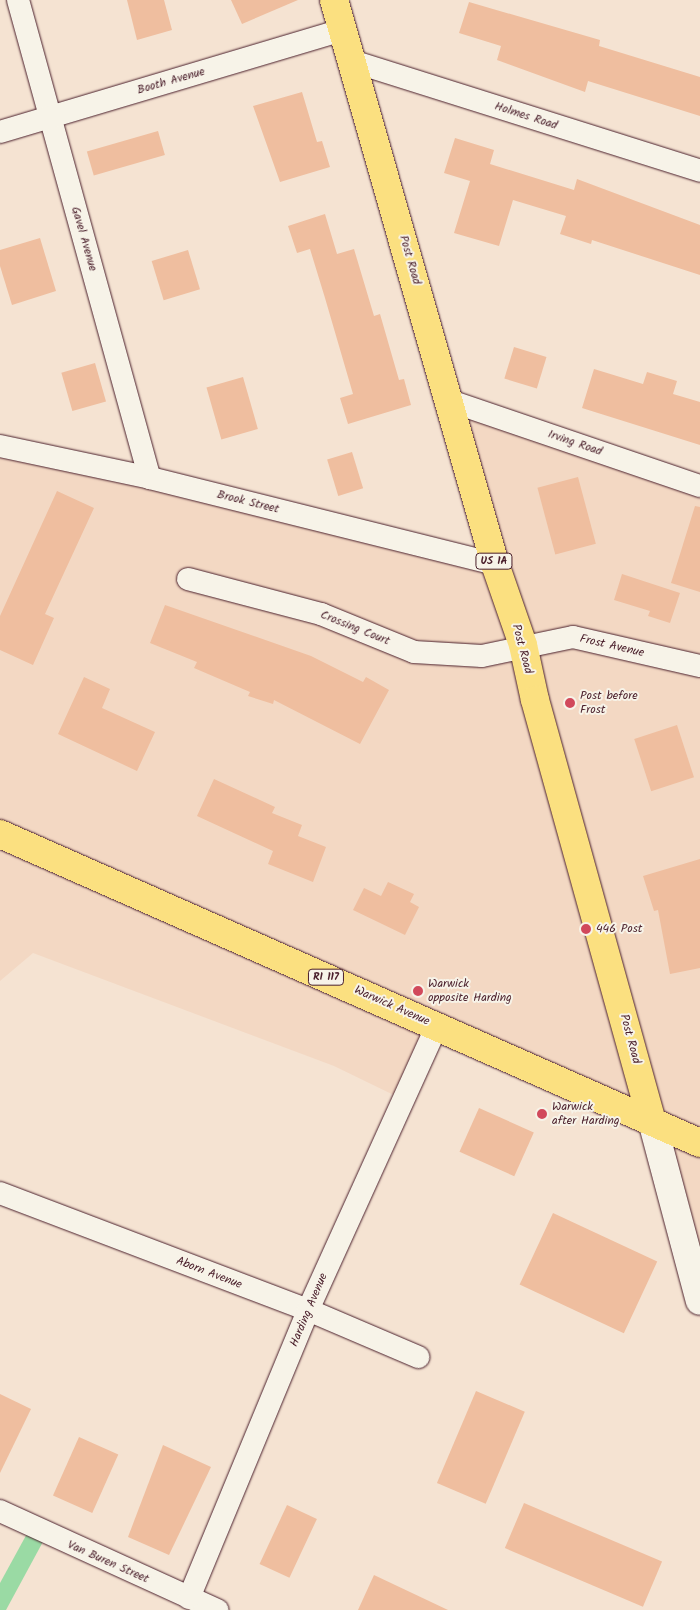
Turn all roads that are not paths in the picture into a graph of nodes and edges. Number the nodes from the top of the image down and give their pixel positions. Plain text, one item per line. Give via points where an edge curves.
1 (18, 0) edge
2 (334, 0) edge
3 (342, 30) junction
4 (352, 61) junction
5 (50, 116) junction
6 (0, 132) edge
7 (700, 171) edge
8 (450, 401) junction
9 (0, 446) edge
10 (150, 478) junction
11 (700, 486) edge
12 (495, 564) junction
13 (188, 579) dead end
14 (523, 645) junction
15 (700, 666) edge
16 (0, 834) edge
17 (436, 1026) junction
18 (652, 1121) junction
19 (700, 1144) edge
20 (0, 1192) edge
21 (700, 1301) edge
22 (308, 1310) junction
23 (418, 1357) dead end
24 (0, 1511) edge
25 (189, 1598) junction
26 (217, 1610) edge

1 - 5 street, Gavel Avenue
2 - 3 main road, Post Road / US 1A
3 - 4 main road, Post Road / US 1A
3 - 5 street, Booth Avenue
4 - 7 street, Holmes Road
4 - 8 main road, Post Road / US 1A
5 - 6 street, Booth Avenue
5 - 10 street, Gavel Avenue
8 - 11 street, Irving Road
8 - 12 main road, Post Road / US 1A
9 - 10 street, Brook Street
10 - 12 street, Brook Street
12 - 14 main road, Post Road / US 1A
13 - 14 street, Crossing Court via 321,614 414,652 482,656
14 - 15 street, Frost Avenue via 573,637
14 - 18 main road, Post Road / US 1A via 535,700
16 - 17 main road, Warwick Avenue / RI 117
17 - 18 main road, Warwick Avenue / RI 117
17 - 22 street, Harding Avenue
18 - 19 main road, Warwick Avenue
18 - 21 main road, Post Road
20 - 22 street, Aborn Avenue
22 - 23 street, Aborn Avenue
22 - 25 street, Harding Avenue
24 - 25 street, Van Buren Street
25 - 26 street, Van Buren Street

